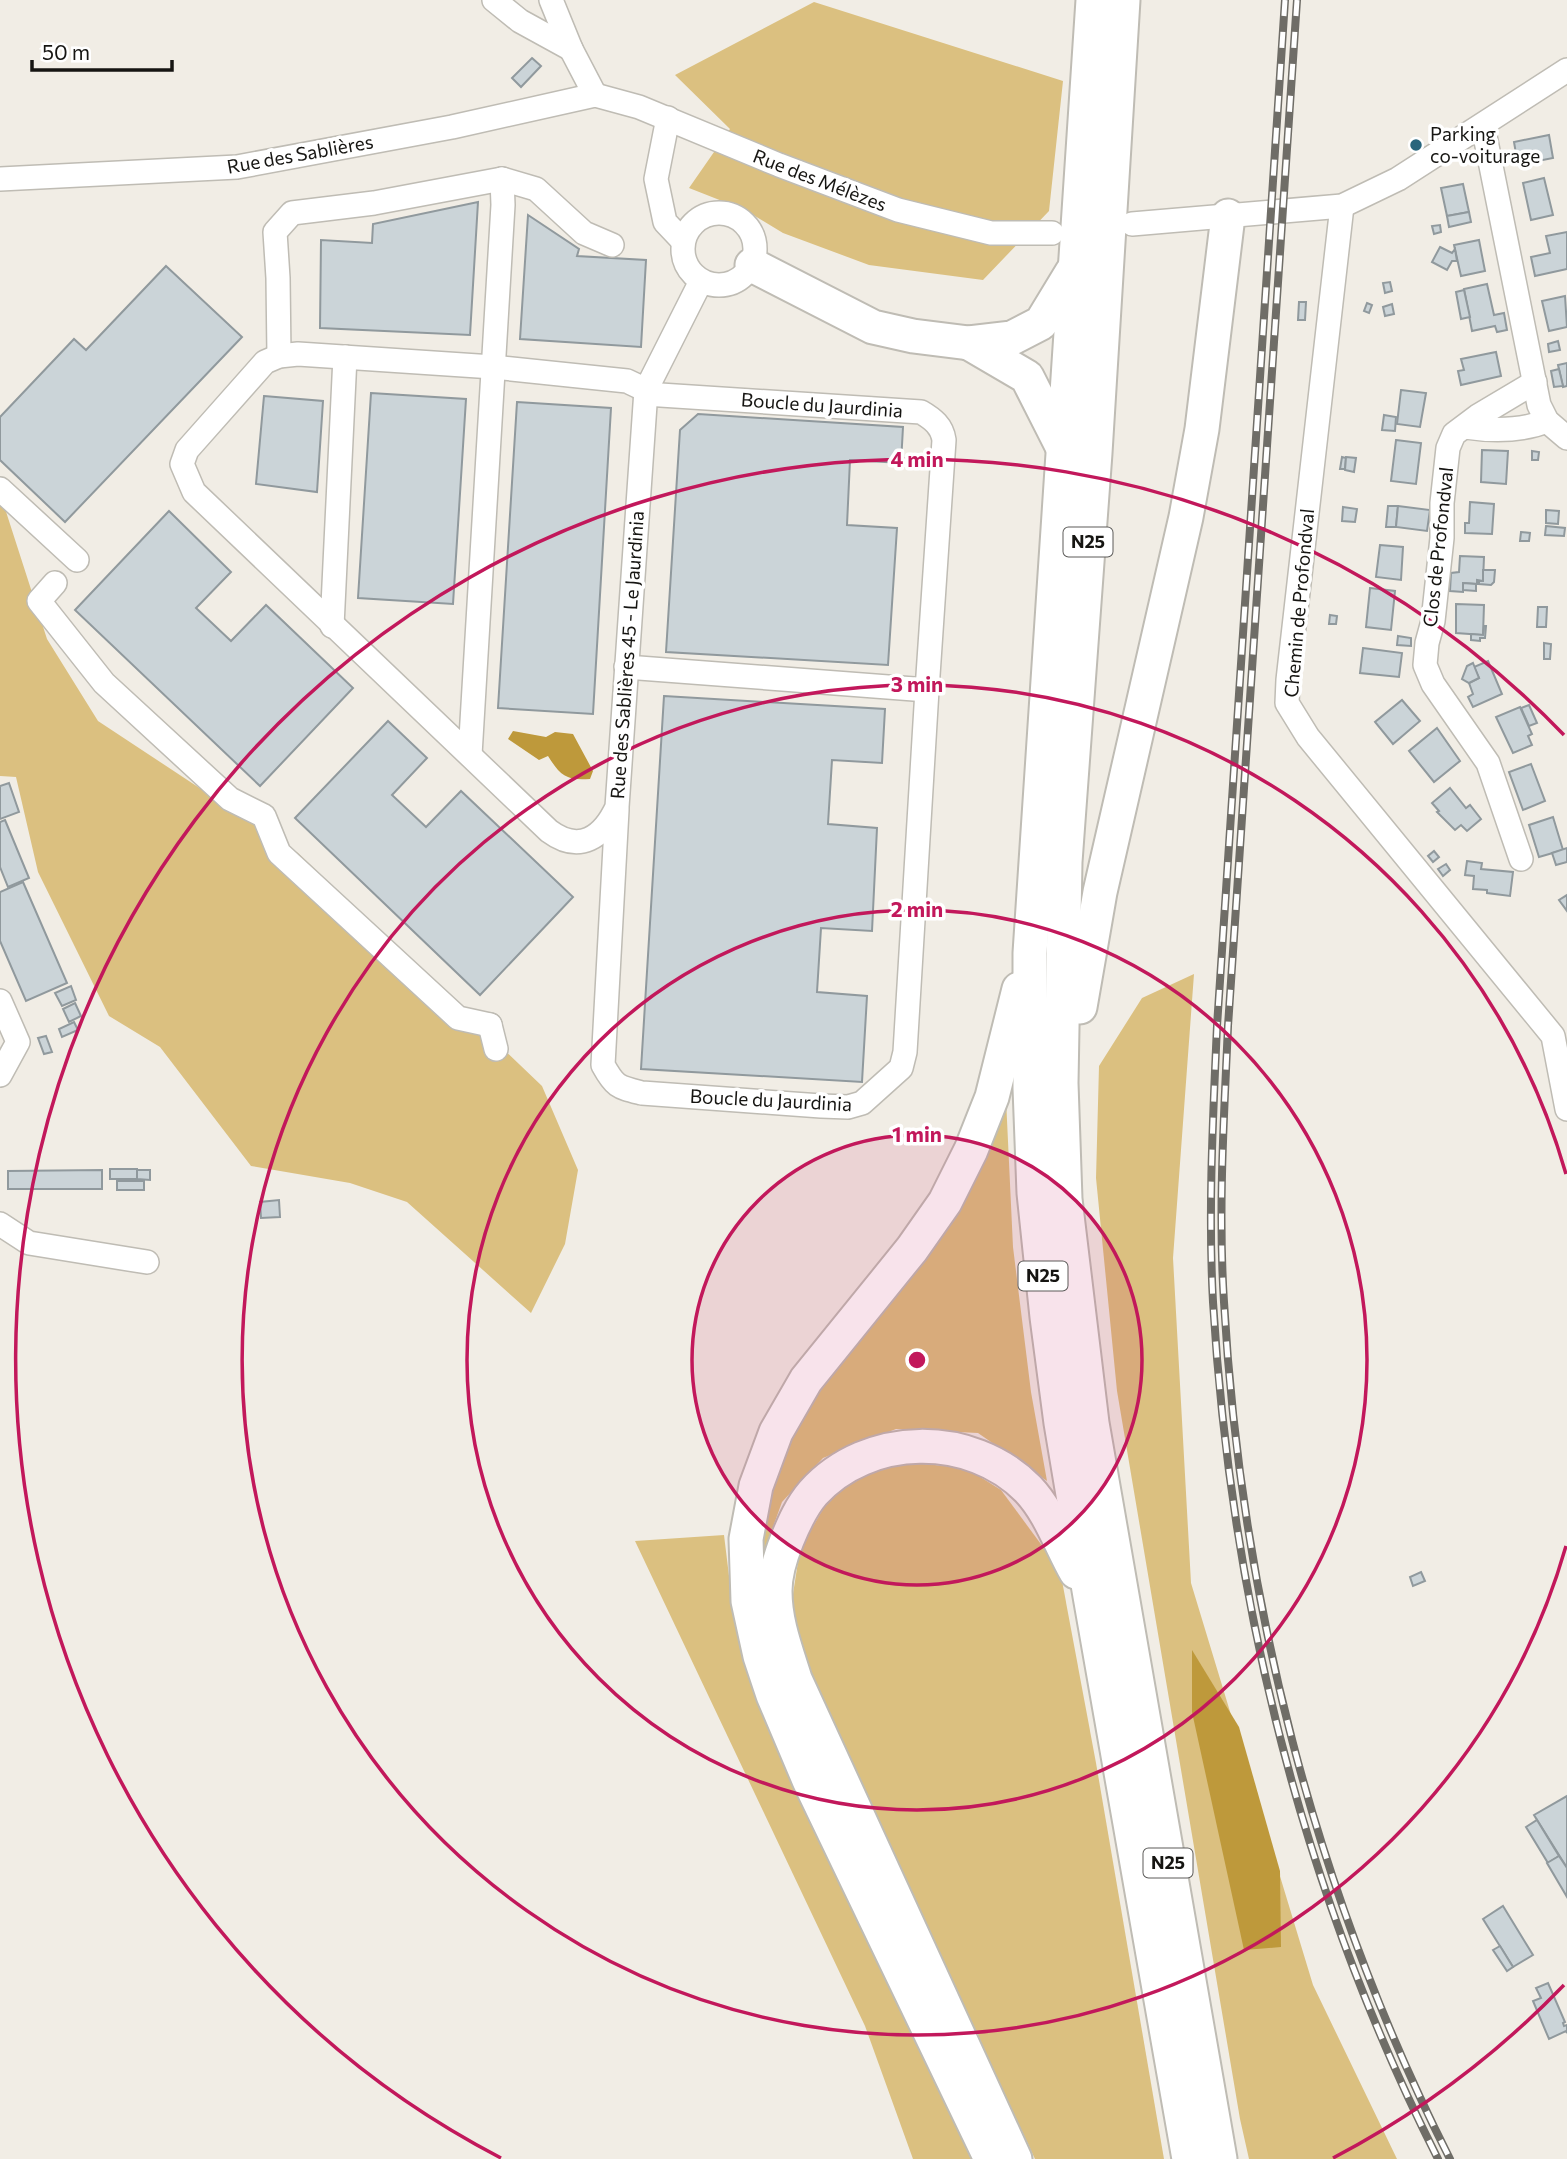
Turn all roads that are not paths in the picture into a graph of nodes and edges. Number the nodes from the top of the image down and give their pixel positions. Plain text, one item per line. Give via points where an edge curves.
1 (494, 0) edge
2 (551, 0) edge
3 (1093, 0) edge
4 (1123, 0) edge
5 (571, 50) junction
6 (1567, 70) edge
7 (595, 95) junction
8 (668, 118) junction
9 (1483, 126) junction
10 (0, 179) edge
11 (502, 179) junction
12 (660, 200) junction
13 (1342, 206) junction
14 (1228, 216) junction
15 (698, 218) junction
16 (1132, 224) dead end
17 (1052, 233) dead end
18 (683, 241) junction
19 (611, 245) dead end
20 (1076, 264) junction
21 (752, 265) junction
22 (704, 282) junction
23 (969, 343) junction
24 (279, 356) junction
25 (345, 357) junction
26 (493, 367) junction
27 (1535, 382) junction
28 (645, 392) junction
29 (1547, 421) junction
30 (1465, 427) junction
31 (1567, 438) edge
32 (1064, 450) junction
33 (0, 489) edge
34 (77, 560) dead end
35 (55, 583) dead end
36 (332, 625) junction
37 (626, 667) junction
38 (927, 690) junction
39 (470, 755) junction
40 (617, 807) junction
41 (1521, 859) dead end
42 (1030, 953) junction
43 (0, 1000) edge
44 (495, 1049) dead end
45 (0, 1075) edge
46 (1061, 1083) junction
47 (1567, 1110) edge
48 (0, 1224) edge
49 (147, 1262) dead end
50 (1090, 1596) junction
51 (991, 2159) edge
52 (1015, 2159) edge
53 (1189, 2159) edge
54 (1220, 2159) edge

1 - 5 street
2 - 5 street
3 - 20 highway, N25
4 - 46 highway, N25 via 1065,862
5 - 7 street
6 - 9 street
7 - 8 street, Rue des Mélèzes
7 - 10 street, Rue des Sablières via 237,167
8 - 12 street via 656,179
8 - 17 street, Rue des Mélèzes via 898,210 991,233
9 - 13 street via 1398,179
9 - 27 street
11 - 19 street via 536,189 584,233
11 - 24 street via 292,213 275,232
11 - 26 street
12 - 15 street
12 - 18 street via 665,222
13 - 14 street
13 - 47 street, Chemin de Profondval via 1287,704 1308,737 1553,1036
14 - 16 street
14 - 46 highway via 1202,429 1186,517 1100,892 1077,1036
15 - 18 street
15 - 21 street via 721,212 743,221 754,241
18 - 22 street via 683,257 690,272
20 - 23 highway via 1041,323 1012,338
20 - 32 highway, N25
21 - 22 street via 726,285
21 - 23 highway via 873,327
22 - 28 street, Rue des Sablières 45 - Le Jaurdinia
23 - 32 highway via 1027,377
24 - 25 street
24 - 36 street, Rue des Sablières 45 - Le Jaurdinia via 265,362 187,450 182,464 194,492
25 - 26 street
25 - 36 street
26 - 28 street via 627,381
26 - 39 street
27 - 29 street
27 - 30 street, Clos de Profondval
28 - 37 street, Rue des Sablières 45 - Le Jaurdinia
28 - 38 street, Boucle du Jaurdinia via 921,412 931,418 944,440
29 - 30 street via 1531,428
29 - 31 street
30 - 41 street, Clos de Profondval via 1454,434 1448,447 1443,538 1425,666 1488,763
32 - 42 highway, N25
33 - 34 street
35 - 44 street via 39,601 104,683 230,799 270,808 279,853 458,1018 495,1020
36 - 39 street, Rue des Sablières 45 - Le Jaurdinia
37 - 38 street
37 - 40 street, Rue des Sablières 45 - Le Jaurdinia
38 - 40 street, Boucle du Jaurdinia via 905,1052 901,1068 862,1103 821,1106 642,1093 612,1082 603,1065
39 - 40 street, Rue des Sablières 45 - Le Jaurdinia via 559,838 577,841 594,837 609,826
42 - 50 highway, N25 via 1034,1193 1061,1423
42 - 51 highway via 992,1097 971,1150 945,1202 912,1249 806,1380 776,1432 756,1486 746,1539 748,1601 773,1695 809,1780
43 - 45 street via 18,1042
46 - 54 highway, N25 via 1065,1199 1092,1423
48 - 49 street via 29,1242
50 - 52 highway via 1029,1490 1000,1468 965,1451 927,1445 863,1458 813,1493 795,1520 775,1589 779,1632 795,1679
50 - 53 highway, N25

